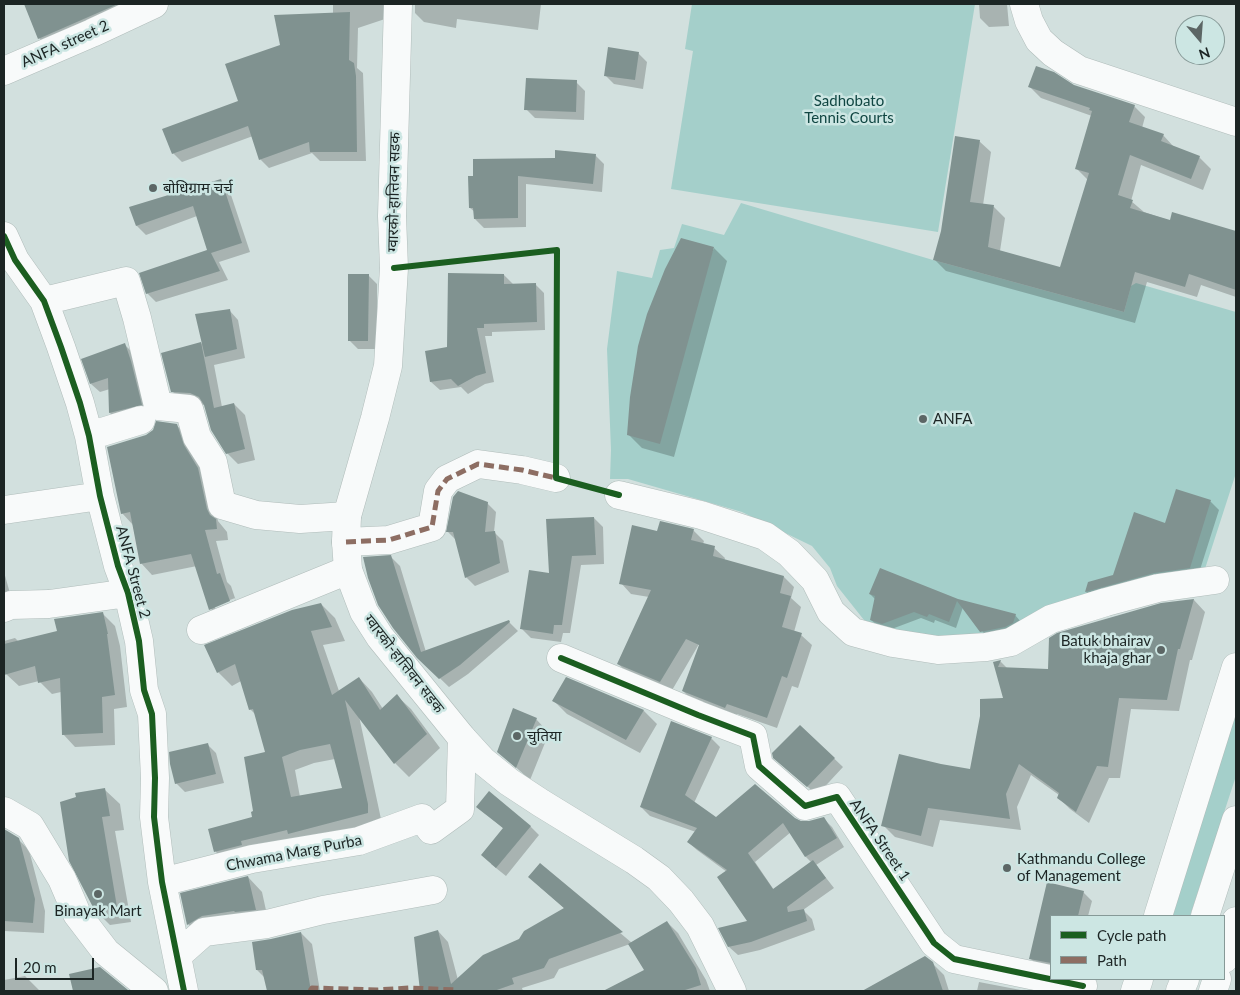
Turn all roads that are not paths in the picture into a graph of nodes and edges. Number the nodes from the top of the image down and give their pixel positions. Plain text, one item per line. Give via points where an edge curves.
1 (154, 4) edge
2 (398, 4) edge
3 (1024, 4) edge
4 (4, 72) edge
5 (1236, 122) edge
6 (4, 236) edge
7 (44, 301) junction
8 (141, 420) dead end
9 (89, 436) junction
10 (556, 478) dead end
11 (619, 495) dead end
12 (100, 496) junction
13 (4, 510) edge
14 (347, 529) junction
15 (348, 570) junction
16 (1215, 580) dead end
17 (128, 593) junction
18 (4, 608) edge
19 (201, 630) dead end
20 (561, 658) dead end
21 (1236, 667) edge
22 (462, 738) junction
23 (4, 811) edge
24 (1236, 820) edge
25 (162, 882) junction
26 (433, 890) dead end
27 (1158, 915) edge
28 (1205, 915) edge
29 (1236, 921) edge
30 (177, 956) junction
31 (1225, 957) edge
32 (1050, 979) edge
33 (1054, 980) edge
34 (1083, 986) dead end
35 (154, 991) edge
36 (184, 991) edge
37 (732, 991) edge

1 - 4 main road, ANFA street 2
2 - 14 main road, ग्वारको-हात्तिवन सडक via 392,216 394,268 388,366
3 - 5 main road via 1039,40 1079,70
6 - 7 main road, ANFA Street 2
7 - 9 main road, ANFA Street 2
7 - 14 main road via 126,281 158,406 189,409 197,437 213,462 222,505 256,515 300,519
8 - 9 main road
9 - 12 main road, ANFA Street 2
10 - 14 main road via 478,464 447,479 438,491 432,527 389,540
11 - 16 main road via 701,515 765,536 815,580 831,612 853,632 938,650 1011,642 1051,619 1106,602 1158,588
12 - 13 main road
12 - 17 main road, ANFA Street 2
14 - 15 main road, ग्वारको-हात्तिवन सडक
15 - 19 main road
15 - 22 main road, ग्वारको-हात्तिवन सडक via 364,612 380,637
17 - 18 main road
17 - 25 main road, ANFA Street 2 via 139,641 144,690 152,714 154,817
20 - 32 main road, ANFA Street 1 via 754,736 759,766 805,806 836,797 934,943 954,959
21 - 27 main road
22 - 25 main road, Chwama Marg Purba via 460,809 431,830 422,818 359,841 252,859
22 - 37 main road, ग्वारको-हात्तिवन सडक via 508,782 659,878 700,926
23 - 35 main road via 30,826 62,879 77,914 106,952
24 - 28 main road
25 - 30 main road, ANFA Street 2
26 - 30 main road via 267,924 204,932
29 - 31 main road
30 - 36 main road, ANFA Street 2
33 - 34 main road, ANFA Street 1

